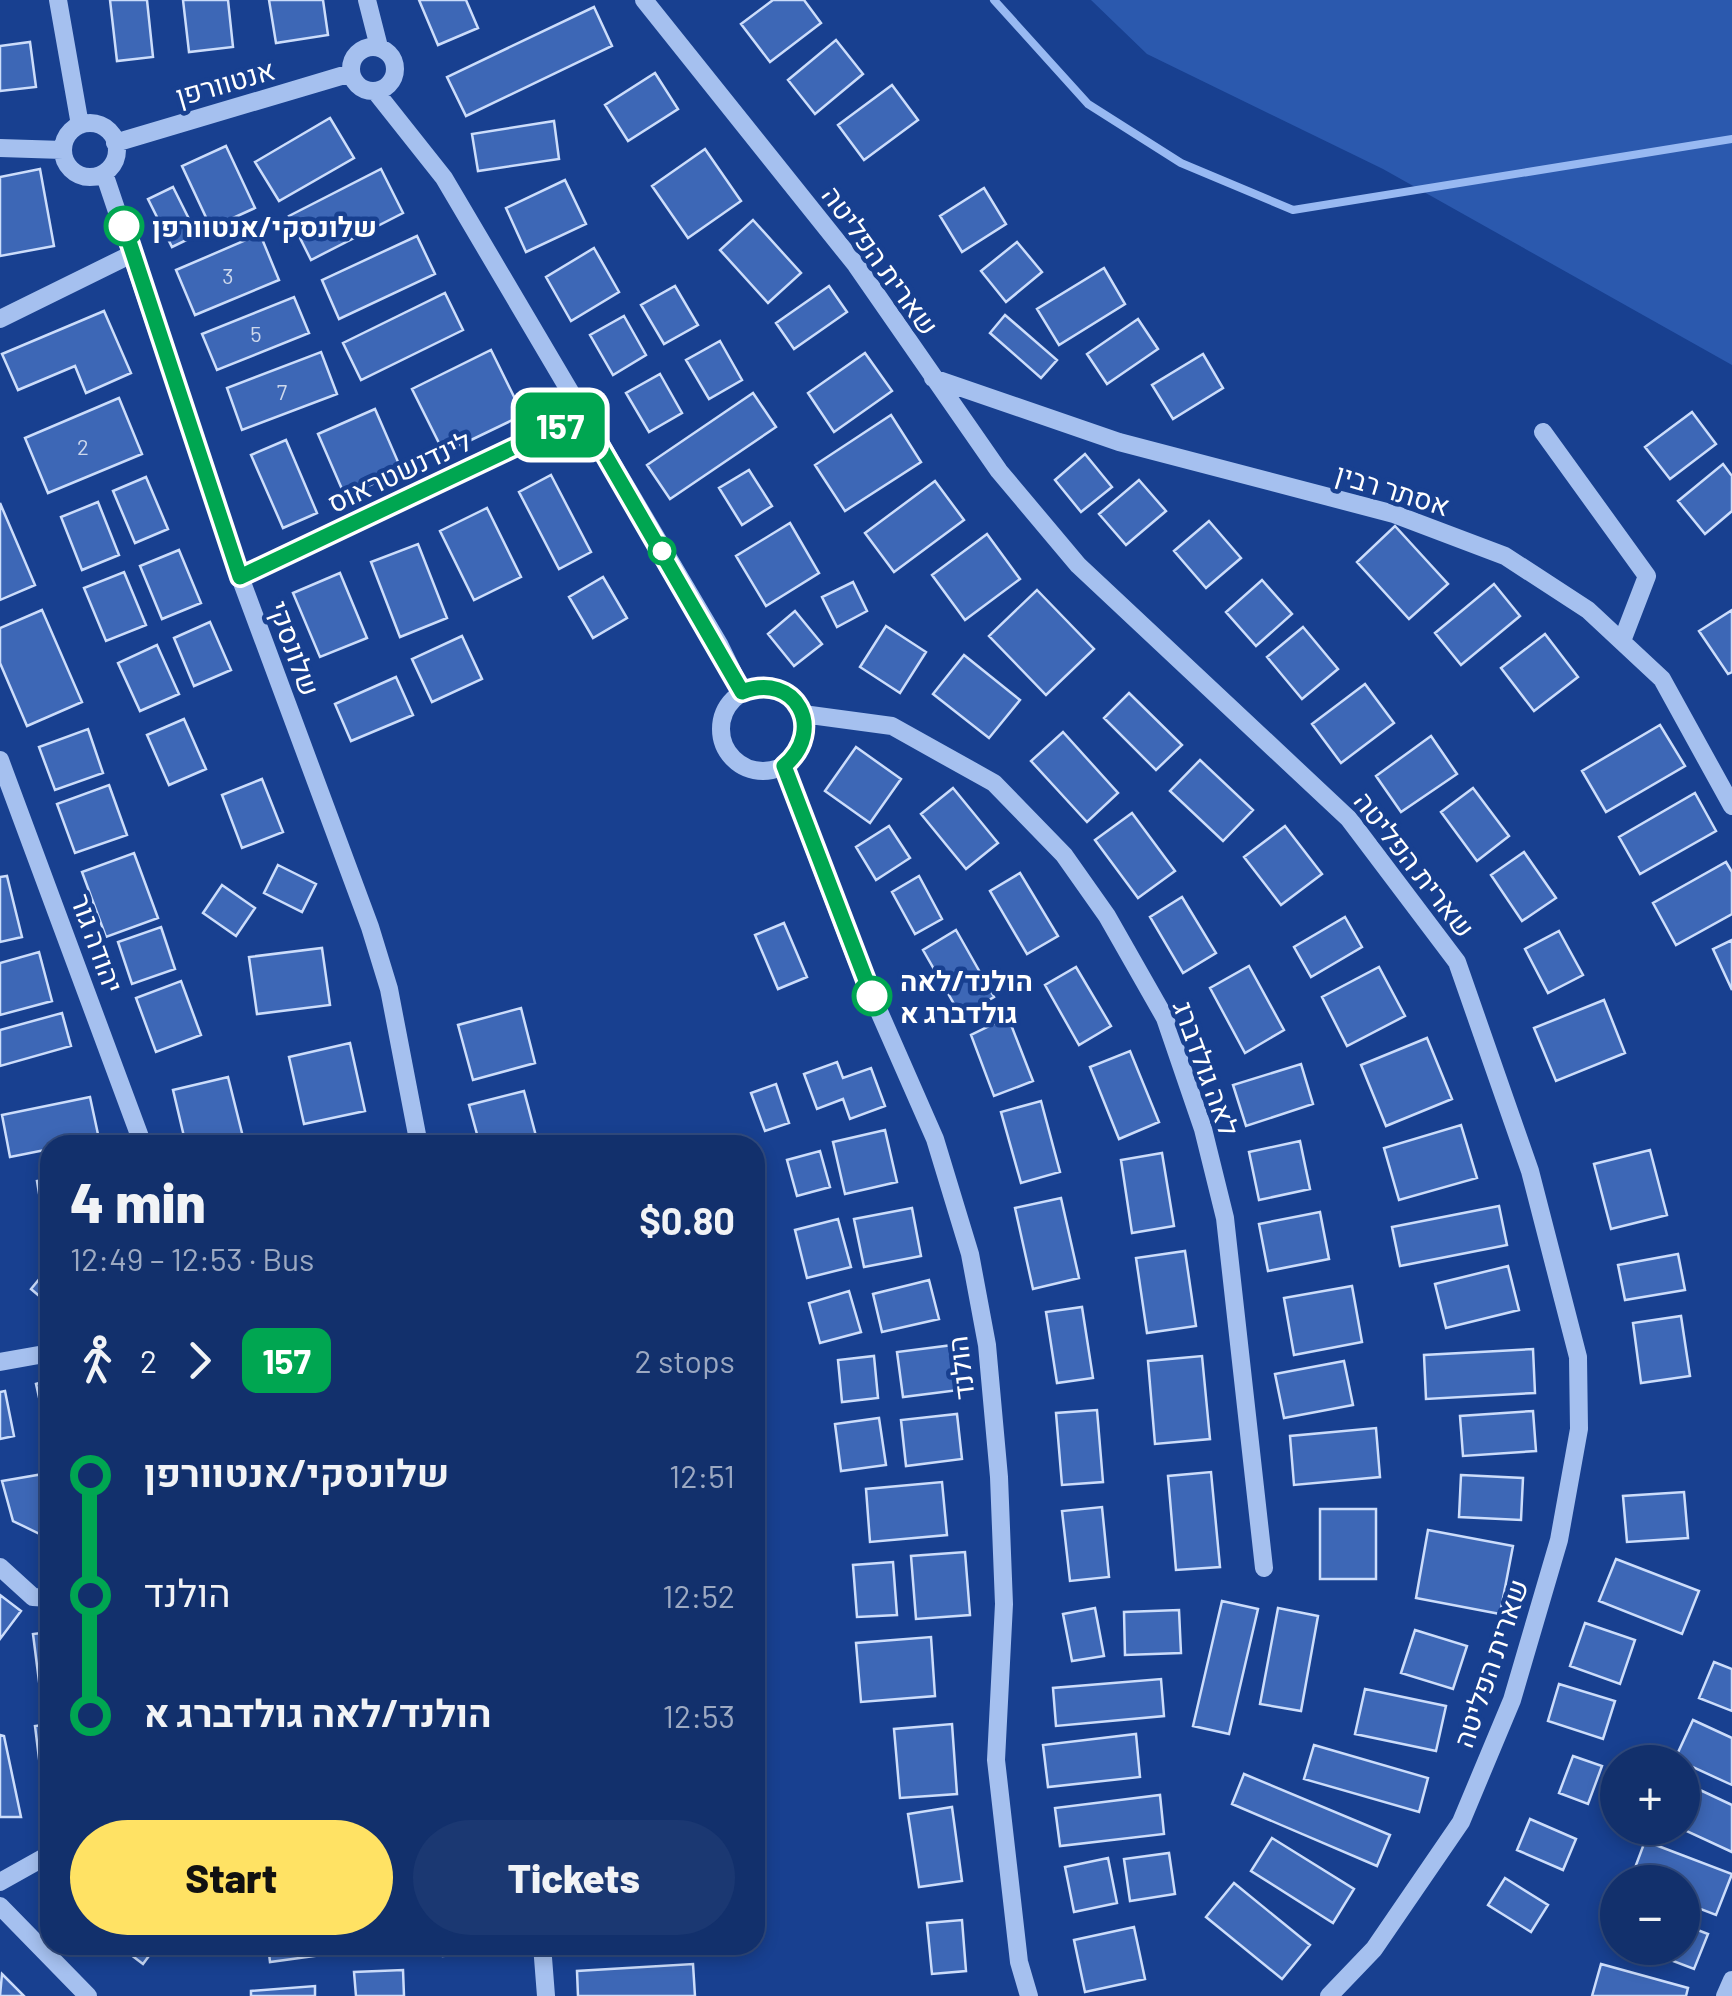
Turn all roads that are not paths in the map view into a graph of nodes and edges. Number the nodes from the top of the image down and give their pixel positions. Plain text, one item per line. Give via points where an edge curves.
1 (58, 0) edge
2 (368, 0) edge
3 (644, 0) edge
4 (379, 47) junction
5 (351, 73) junction
6 (375, 91) junction
7 (80, 125) junction
8 (116, 143) junction
9 (0, 148) edge
10 (64, 150) junction
11 (104, 173) junction
12 (134, 253) junction
13 (0, 320) edge
14 (932, 378) junction
15 (582, 415) junction
16 (1543, 432) dead end
17 (240, 577) junction
18 (1622, 641) junction
19 (742, 692) junction
20 (802, 714) junction
21 (0, 760) edge
22 (784, 766) junction
23 (1732, 806) edge
24 (139, 1135) edge
25 (417, 1135) edge
26 (40, 1355) edge
27 (0, 1362) edge
28 (0, 1567) edge
29 (1264, 1568) dead end
30 (40, 1597) edge
31 (40, 1860) edge
32 (0, 1882) edge
33 (0, 1906) edge
34 (40, 1947) edge
35 (48, 1955) edge
36 (543, 1955) edge
37 (1732, 1980) edge
38 (88, 1996) edge
39 (546, 1996) edge
40 (1029, 1996) edge
41 (1329, 1996) edge
42 (1725, 1996) edge

1 - 7 street
2 - 4 street
3 - 14 street, שארית הפליטה via 856,265
4 - 5 street via 357,52
4 - 6 street via 395,71
5 - 6 street via 362,89
5 - 8 street, אנטוורפן
6 - 15 street via 444,178
7 - 8 street via 98,123
7 - 10 street via 67,134
8 - 11 street via 116,160
9 - 10 street
10 - 11 street via 73,172 88,178
11 - 12 street, שלונסקי
12 - 13 street
12 - 17 street, שלונסקי
14 - 18 street, אסתר רבין via 1118,442 1394,514 1505,556 1588,610
14 - 41 street, שארית הפליטה via 999,472 1078,565 1349,818 1458,962 1530,1171 1578,1357 1579,1429 1559,1540 1512,1700 1461,1822 1374,1949
15 - 17 street, לינדנשטראוס
15 - 19 street
16 - 18 street via 1648,576
17 - 25 street, שלונסקי via 370,926
18 - 23 street, אסתר רבין via 1662,679
19 - 20 street via 777,688
19 - 22 street via 722,715 726,751 749,770
20 - 22 street via 805,737
20 - 29 street, לאה גולדברג via 892,726 994,783 1064,855 1165,1018 1203,1128 1224,1218
21 - 24 street, יהודה גור
22 - 40 street, הולנד via 856,959 936,1139 970,1254 987,1345 1000,1495 1004,1604 996,1760 1019,1962
26 - 27 street
28 - 30 street
31 - 32 street
33 - 34 street
35 - 38 street
36 - 39 street
37 - 42 street

